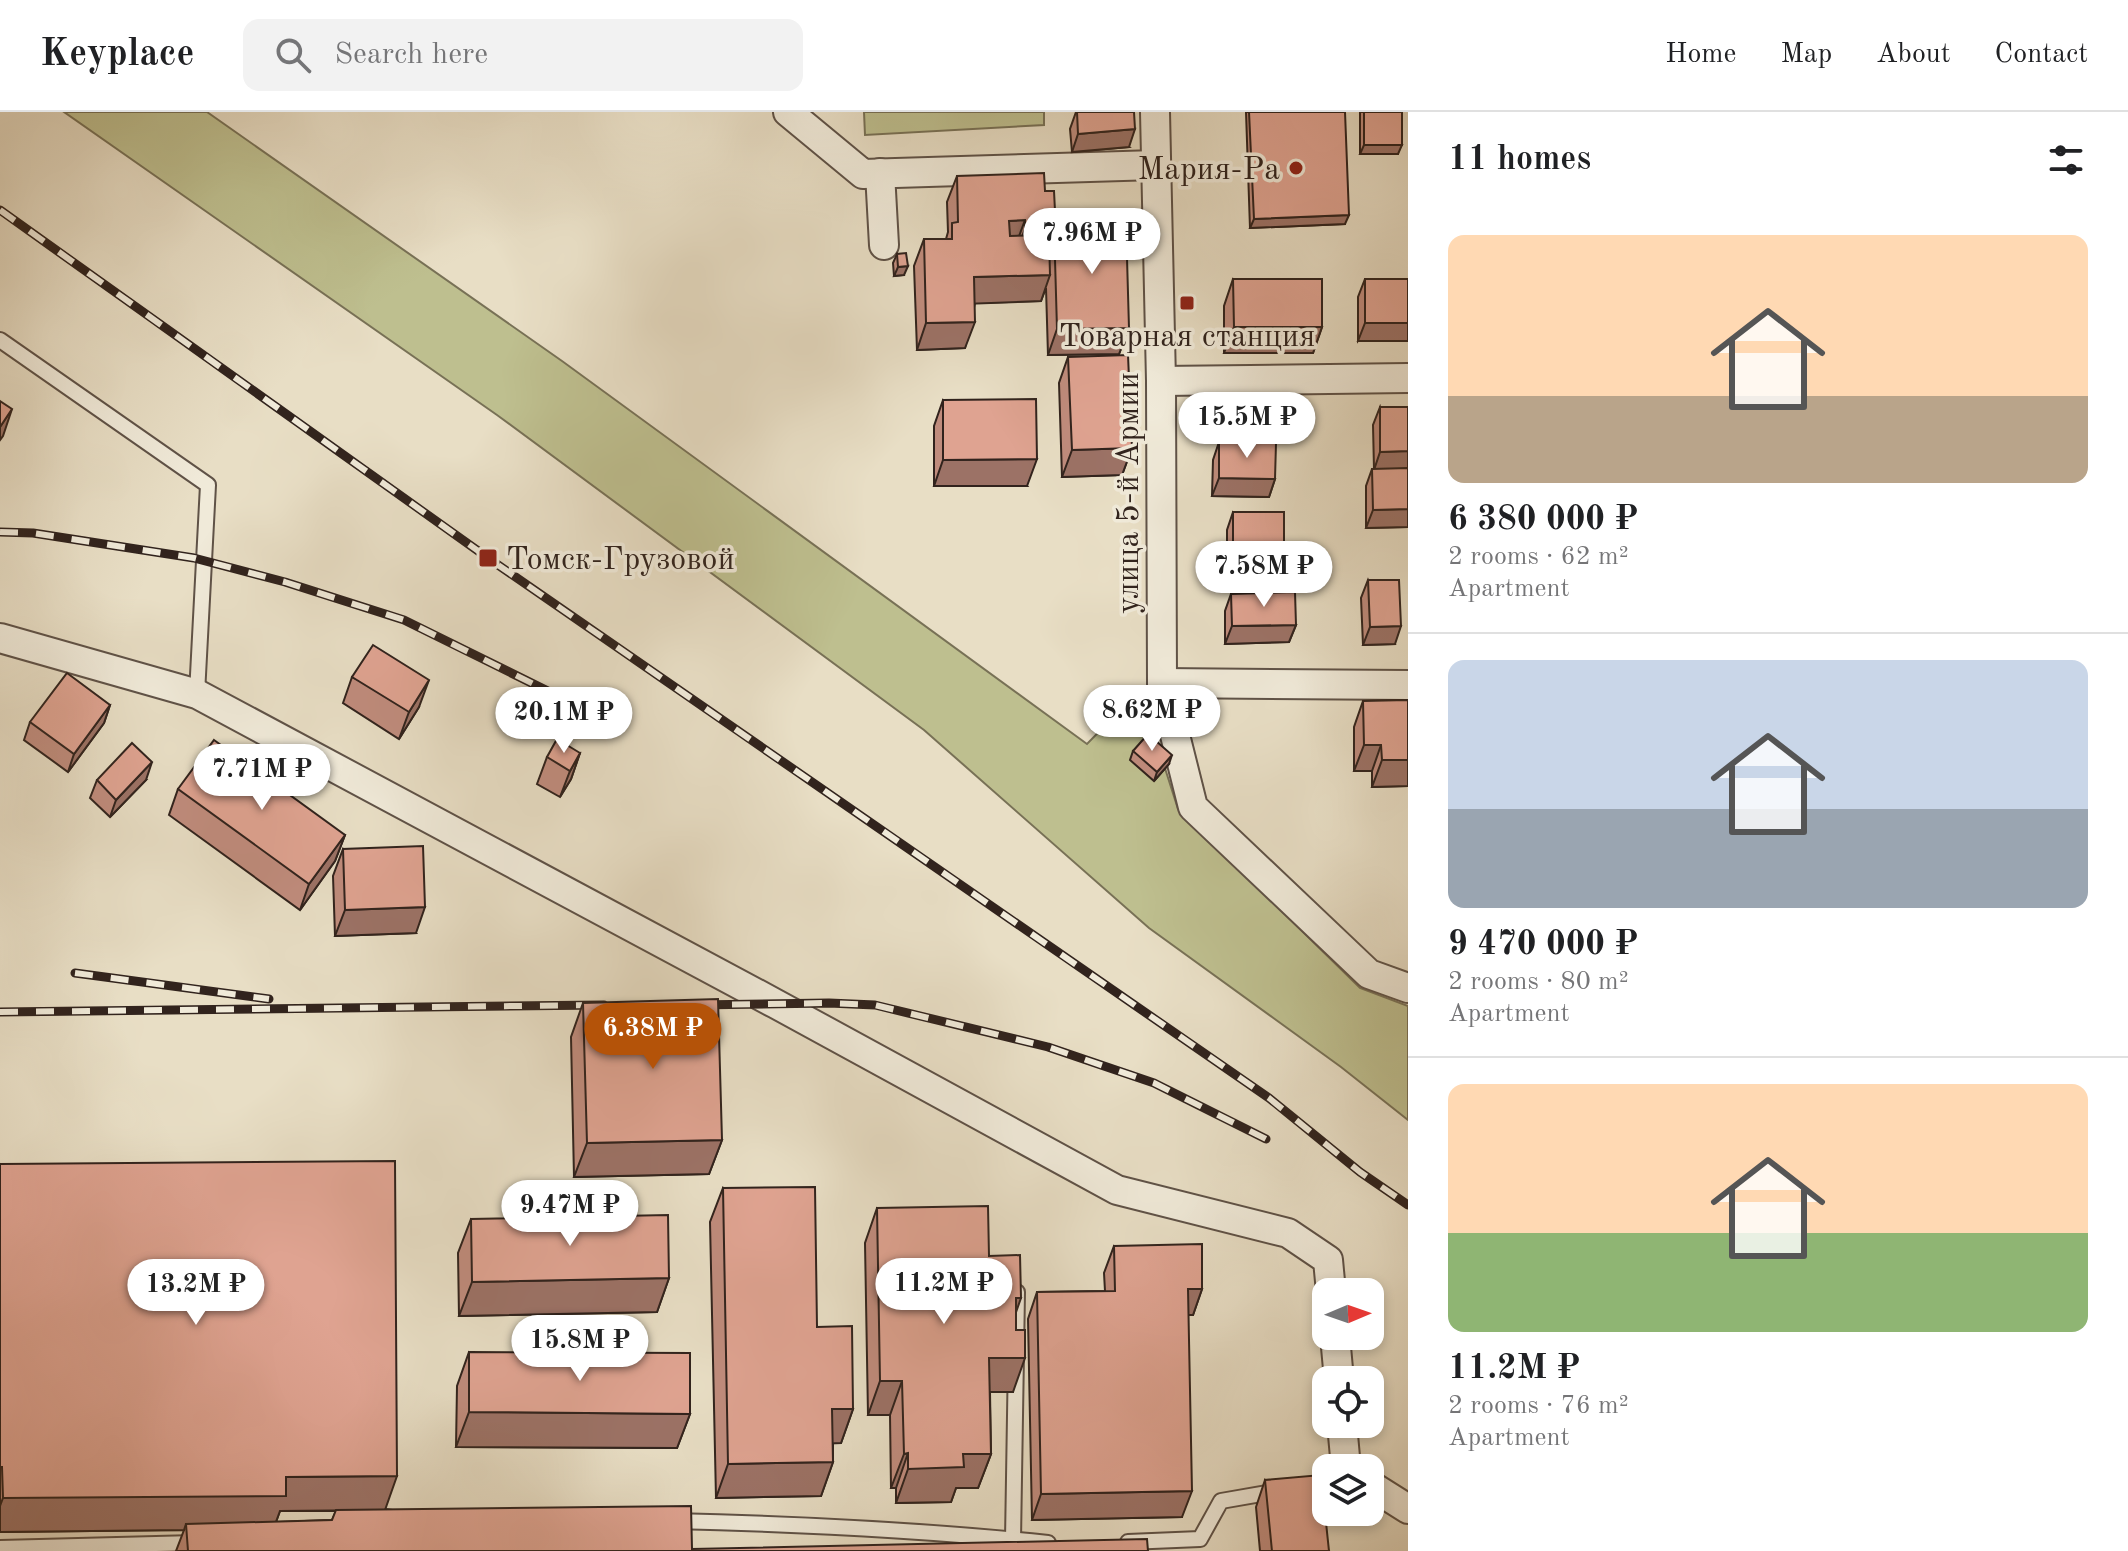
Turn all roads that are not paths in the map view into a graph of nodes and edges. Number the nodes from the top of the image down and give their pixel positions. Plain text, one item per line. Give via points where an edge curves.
1 (788, 112) edge
2 (1155, 112) edge
3 (1156, 165) junction
4 (880, 173) junction
5 (884, 245) dead end
6 (0, 340) edge
7 (1408, 378) edge
8 (1161, 381) junction
9 (0, 638) edge
10 (1162, 683) junction
11 (1408, 685) edge
12 (197, 694) junction
13 (1408, 988) edge
14 (1018, 1271) edge
15 (1330, 1278) edge
16 (1299, 1488) edge
17 (1384, 1494) edge
18 (1408, 1509) edge
19 (659, 1521) edge
20 (1013, 1540) junction
21 (216, 1543) edge
22 (1113, 1543) edge
23 (1069, 1545) edge
24 (0, 1548) edge

1 - 4 street via 863,174
2 - 3 street, улица 5-й Армии
3 - 4 street
3 - 8 street, улица 5-й Армии
4 - 5 street
6 - 12 lane via 208,485
7 - 8 street
8 - 10 street, улица 5-й Армии
9 - 12 street
10 - 11 street
10 - 13 street, улица 5-й Армии via 1193,807 1369,974
12 - 15 street via 1117,1190 1288,1233 1328,1260
14 - 20 lane
16 - 22 lane via 1221,1501 1200,1539
17 - 18 street
19 - 20 lane via 818,1525
20 - 23 lane
21 - 24 lane

